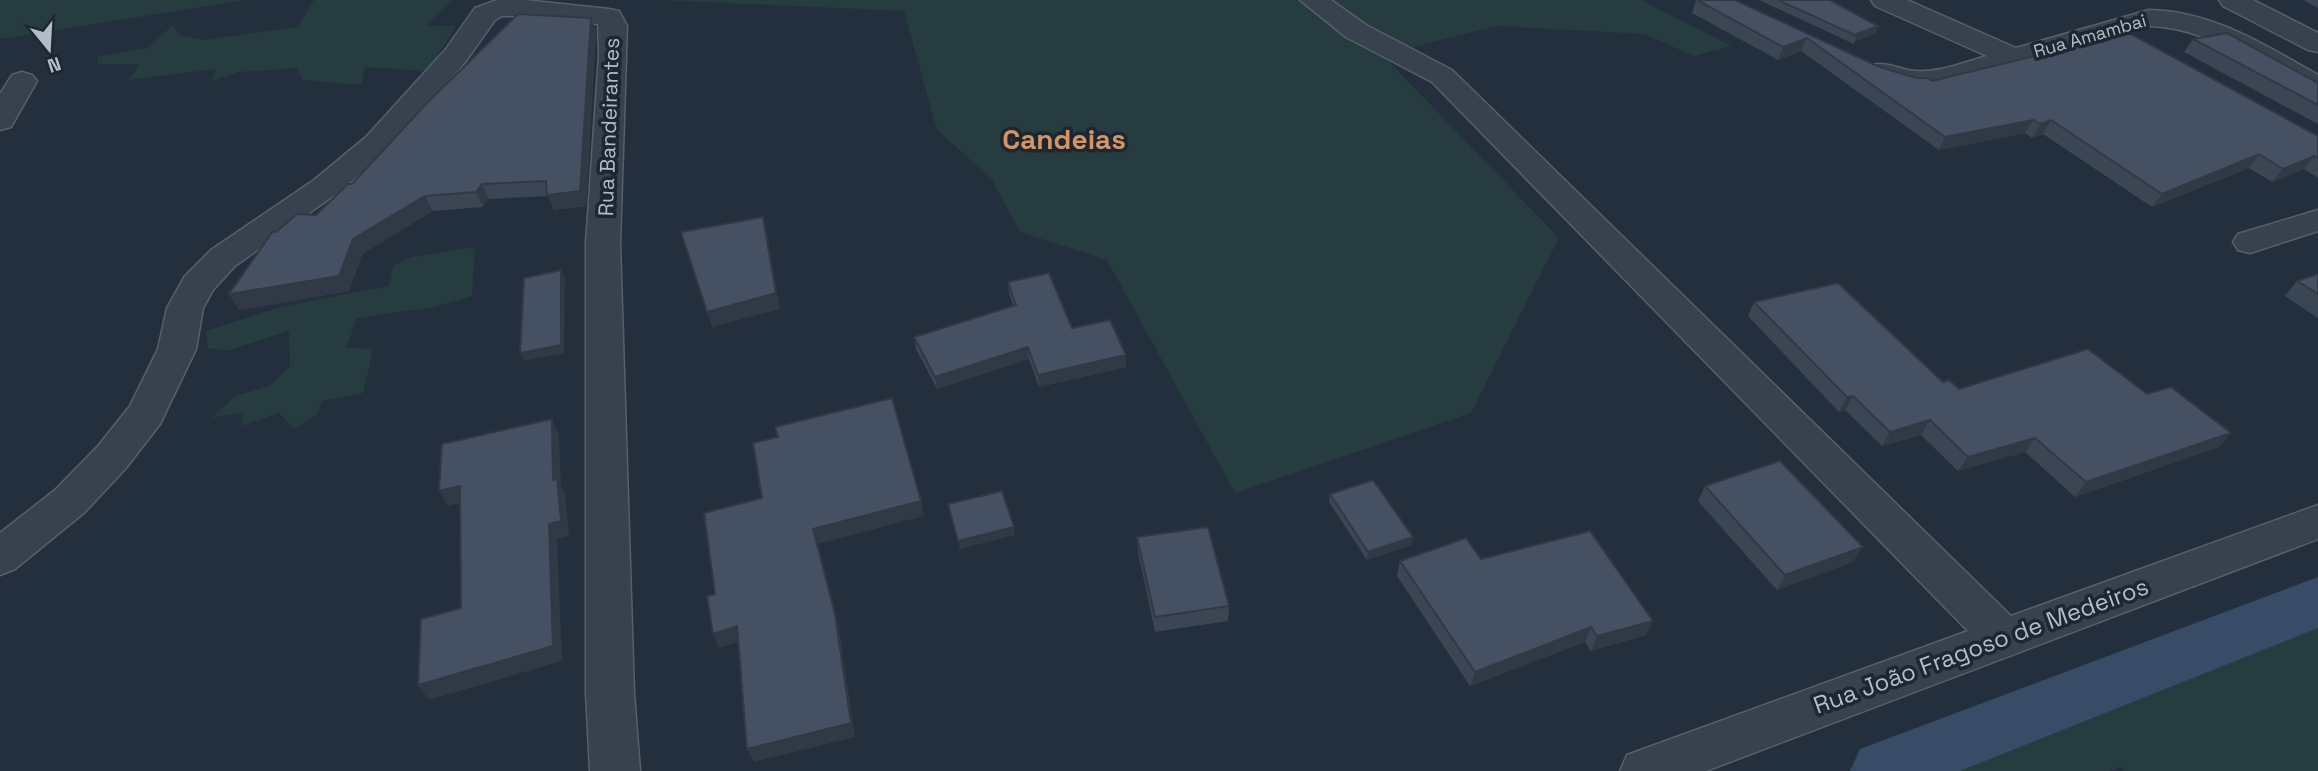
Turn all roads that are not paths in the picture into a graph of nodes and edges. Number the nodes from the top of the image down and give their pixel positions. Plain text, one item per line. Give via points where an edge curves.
1 (1313, 0) edge
2 (1884, 0) edge
3 (2232, 0) edge
4 (2115, 28) junction
5 (2318, 44) edge
6 (2151, 48) edge
7 (2014, 57) junction
8 (1857, 60) edge
9 (22, 81) dead end
10 (2318, 87) edge
11 (0, 121) edge
12 (2318, 220) edge
13 (2250, 242) dead end
14 (2318, 522) edge
15 (0, 557) edge
16 (2004, 638) junction
17 (615, 771) edge
18 (1645, 771) edge

1 - 16 street via 1356,31 1441,76
2 - 7 street, Rua Amambai
3 - 5 street
4 - 6 street
4 - 7 street, Rua Amambai
4 - 10 street, Rua Amambai via 2168,16 2193,22
7 - 8 street, Rua Amambai via 1935,80 1910,80
9 - 11 street
12 - 13 street
14 - 16 street, Rua João Fragoso de Medeiros
15 - 17 street, Rua Bandeirantes via 70,501 146,414 177,349 185,308 198,284 223,258 325,187 377,144 456,55 485,14 498,8 523,8 609,17 614,55 603,243
16 - 18 street, Rua João Fragoso de Medeiros

